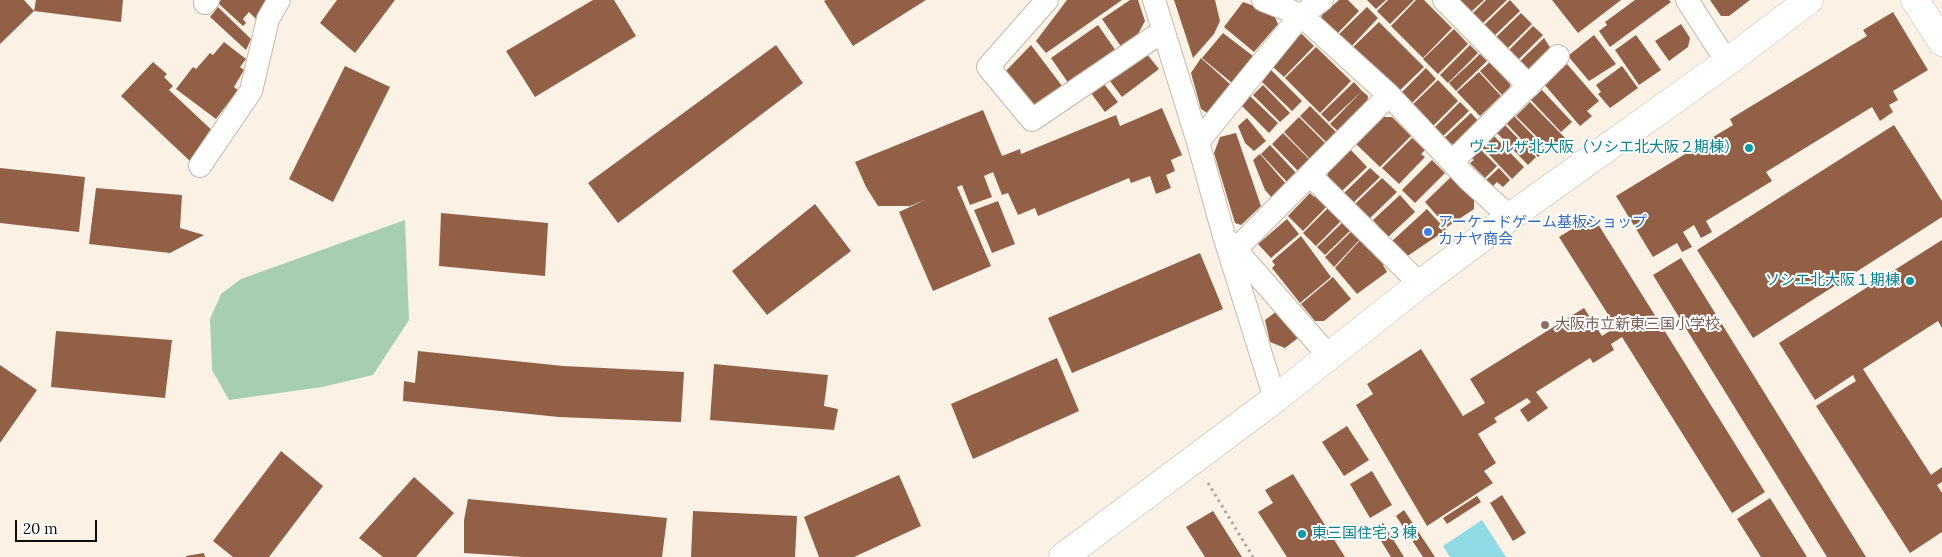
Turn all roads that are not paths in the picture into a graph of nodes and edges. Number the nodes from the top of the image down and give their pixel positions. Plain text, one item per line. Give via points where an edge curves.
1 (279, 0) edge
2 (1047, 0) edge
3 (1154, 0) edge
4 (1263, 0) edge
5 (1322, 0) edge
6 (1444, 0) edge
7 (1687, 0) edge
8 (1809, 0) edge
9 (1915, 0) edge
10 (1301, 15) junction
11 (1163, 31) junction
12 (1942, 42) edge
13 (1558, 56) dead end
14 (1727, 62) junction
15 (1529, 86) junction
16 (1389, 95) junction
17 (1198, 142) junction
18 (1452, 162) junction
19 (200, 166) dead end
20 (1310, 175) junction
21 (1510, 217) junction
22 (1230, 243) junction
23 (1420, 284) junction
24 (1328, 356) junction
25 (1275, 399) junction
26 (1063, 557) edge

1 - 19 street via 268,20 251,91
2 - 11 street via 988,66 1032,120
3 - 11 street
4 - 10 street
5 - 10 street
6 - 15 street
7 - 14 street
8 - 14 street
9 - 12 street
10 - 16 street
10 - 17 street
11 - 17 street
13 - 15 street
14 - 21 street
15 - 18 street
16 - 18 street
16 - 20 street
17 - 22 street
18 - 21 street
20 - 22 street
20 - 23 street
21 - 23 street
22 - 24 street
22 - 25 street
23 - 24 street
24 - 25 street
25 - 26 street

